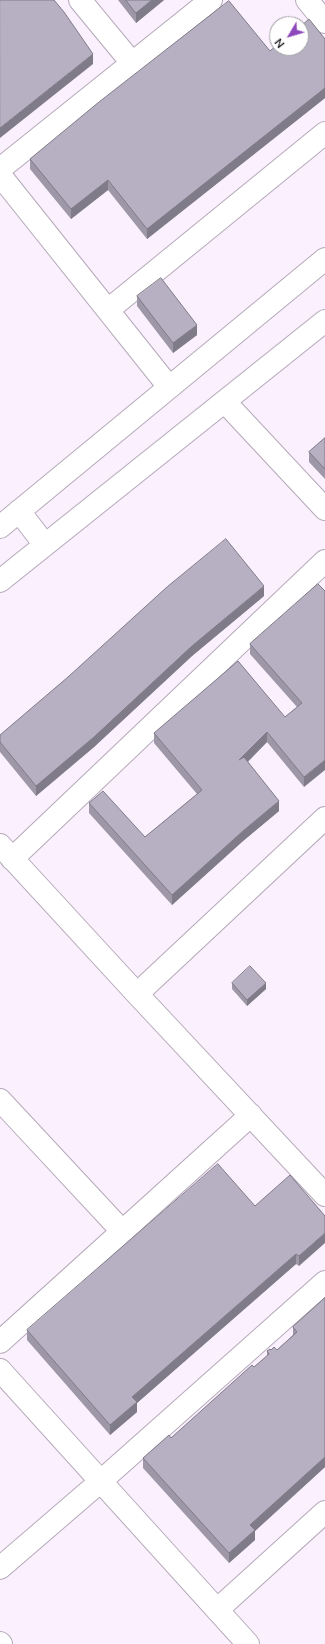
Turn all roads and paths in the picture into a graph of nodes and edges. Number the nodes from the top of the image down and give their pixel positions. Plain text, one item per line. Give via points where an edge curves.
1 (80, 0) edge
2 (210, 0) edge
3 (307, 0) edge
4 (325, 22) edge
5 (132, 63) junction
6 (325, 133) edge
7 (0, 169) edge
8 (0, 175) edge
9 (325, 259) edge
10 (108, 310) junction
11 (325, 321) edge
12 (169, 387) junction
13 (225, 402) junction
14 (325, 509) edge
15 (19, 511) junction
16 (0, 527) edge
17 (45, 545) junction
18 (325, 561) edge
19 (0, 581) edge
20 (322, 827) edge
21 (6, 852) edge
22 (137, 994) junction
23 (0, 1100) edge
24 (251, 1115) junction
25 (325, 1195) edge
26 (122, 1231) junction
27 (325, 1282) edge
28 (0, 1342) edge
29 (0, 1370) edge
30 (101, 1482) junction
31 (325, 1512) edge
32 (0, 1568) edge
33 (217, 1610) junction
34 (248, 1644) edge

1 - 5 street
2 - 5 street
3 - 4 street
5 - 7 street
6 - 10 street
8 - 10 street
9 - 12 street
10 - 12 street
11 - 13 street
12 - 15 street
13 - 14 street
13 - 17 street
15 - 16 street
15 - 17 street
17 - 19 street
18 - 21 street
20 - 22 street
21 - 22 street
22 - 24 street
23 - 26 street
24 - 25 street
24 - 26 street
26 - 28 street
27 - 30 street
29 - 30 street
30 - 32 street
30 - 33 street
31 - 33 street
33 - 34 street

